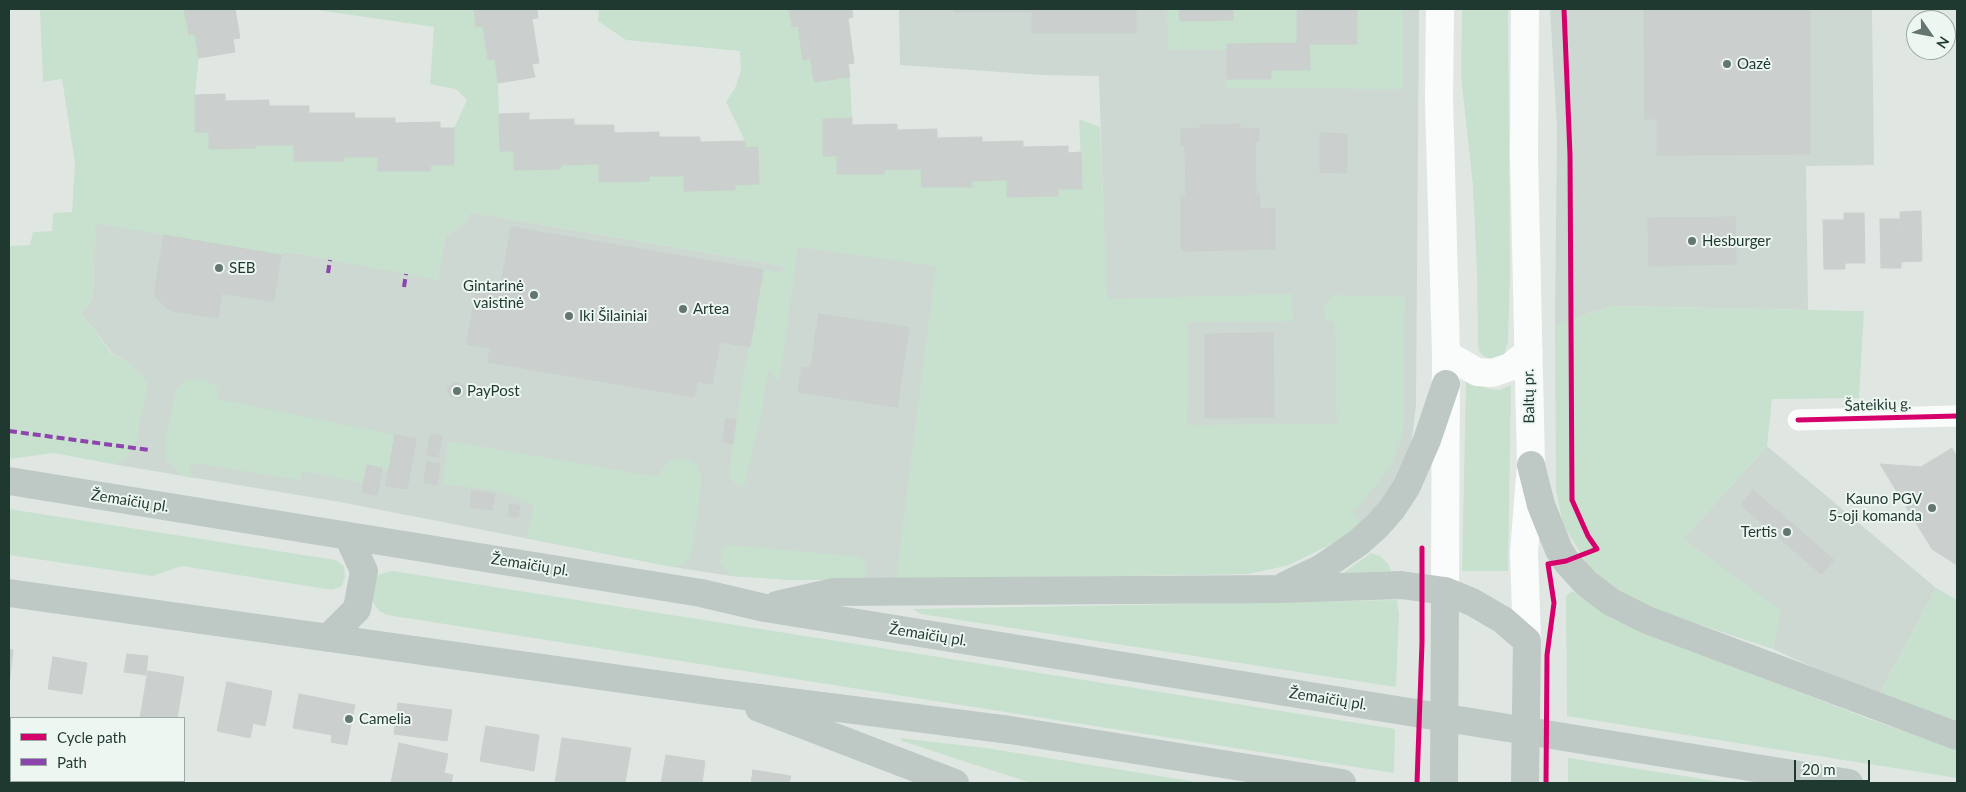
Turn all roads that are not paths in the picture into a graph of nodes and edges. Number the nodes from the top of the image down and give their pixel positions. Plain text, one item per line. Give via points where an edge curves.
1 (1440, 9) edge
2 (1525, 9) edge
3 (1529, 352) junction
4 (1446, 354) junction
5 (1446, 384) junction
6 (1957, 416) edge
7 (1798, 420) dead end
8 (1531, 465) junction
9 (9, 481) edge
10 (348, 536) junction
11 (1279, 589) junction
12 (1445, 591) junction
13 (9, 592) edge
14 (765, 608) junction
15 (328, 638) junction
16 (1527, 647) junction
17 (721, 693) junction
18 (1957, 736) edge
19 (956, 783) edge
20 (1342, 783) edge
21 (1444, 783) edge
22 (1525, 783) edge
23 (1849, 783) edge

1 - 4 main road via 1439,98
2 - 3 main road, Baltų pr. via 1524,155
3 - 4 main road via 1510,367 1492,373 1478,372
3 - 8 main road, Baltų pr.
4 - 5 main road
5 - 11 main road via 1427,440 1392,509 1358,543 1320,569
5 - 12 main road
6 - 7 street, Šateikių g.
8 - 16 main road, Baltų pr. via 1524,552
8 - 18 main road via 1541,505 1566,562 1586,584 1611,602 1647,620
9 - 10 main road, Žemaičių pl.
10 - 14 main road, Žemaičių pl. via 701,592
10 - 15 main road via 364,571 357,609
11 - 12 main road via 1401,585
11 - 14 main road via 834,592
12 - 16 main road via 1503,620
12 - 21 main road
13 - 15 main road
14 - 23 main road, Žemaičių pl.
15 - 17 main road
16 - 22 main road, Baltų pr.
17 - 19 main road
17 - 20 main road via 1010,730

